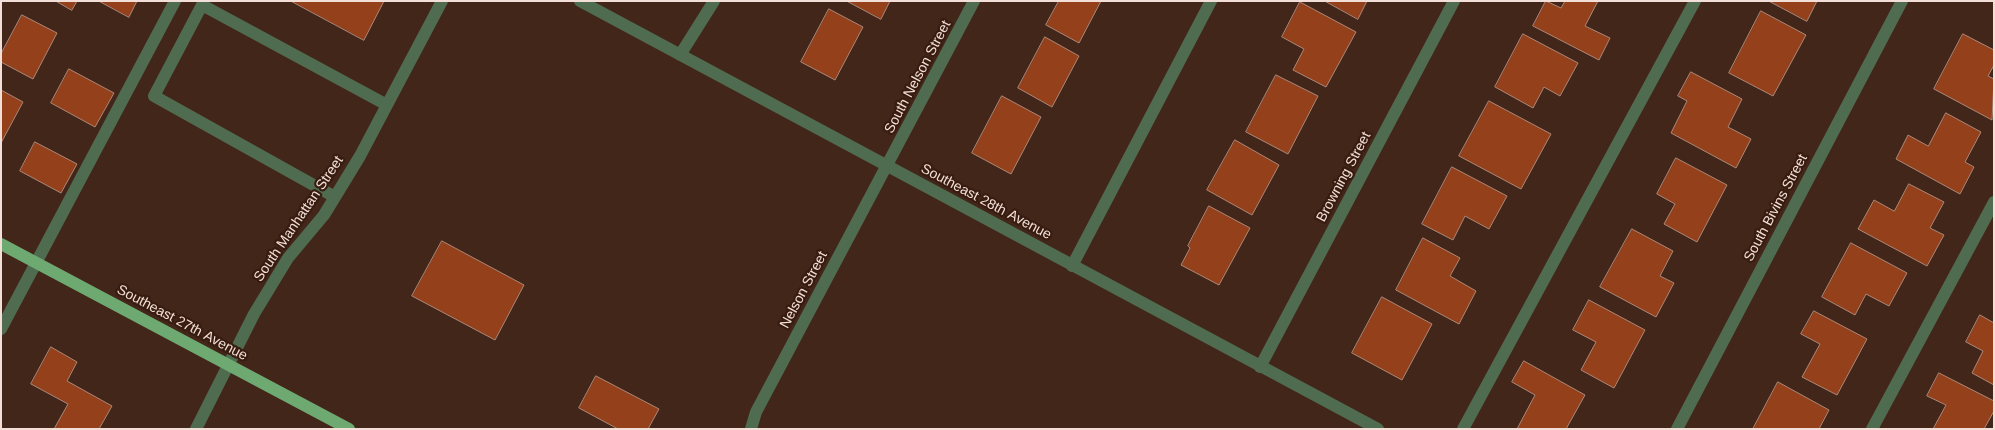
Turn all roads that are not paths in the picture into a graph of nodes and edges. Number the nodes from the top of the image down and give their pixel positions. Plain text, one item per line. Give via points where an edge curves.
1 (175, 1) edge
2 (442, 1) edge
3 (580, 1) edge
4 (714, 1) edge
5 (974, 1) edge
6 (1211, 1) edge
7 (1454, 1) edge
8 (1695, 1) edge
9 (1902, 1) edge
10 (680, 55) junction
11 (387, 105) junction
12 (888, 166) junction
13 (335, 197) junction
14 (1994, 202) edge
15 (1, 244) edge
16 (36, 263) junction
17 (1072, 266) junction
18 (1, 329) edge
19 (230, 366) junction
20 (1260, 367) junction
21 (196, 429) edge
22 (349, 429) edge
23 (751, 429) edge
24 (1378, 429) edge
25 (1463, 429) edge
26 (1677, 429) edge
27 (1872, 429) edge

1 - 16 street
2 - 11 street, South Manhattan Street
3 - 10 street, Southeast 28th Avenue
4 - 10 street
5 - 12 street, South Nelson Street
6 - 17 street
7 - 20 street, Browning Street
8 - 25 street
9 - 26 street, South Bivins Street
10 - 12 street, Southeast 28th Avenue
11 - 13 street, South Manhattan Street
11 - 13 street via 202,5 154,96
12 - 17 street, Southeast 28th Avenue
12 - 23 street, Nelson Street via 756,412
13 - 19 street, South Manhattan Street via 288,258 254,314
14 - 27 street
15 - 16 main road, Southeast 27th Avenue
16 - 18 street
16 - 19 main road, Southeast 27th Avenue
17 - 20 street, Southeast 28th Avenue
19 - 21 street, South Manhattan Street
19 - 22 main road, Southeast 27th Avenue
20 - 24 street, Southeast 28th Avenue

